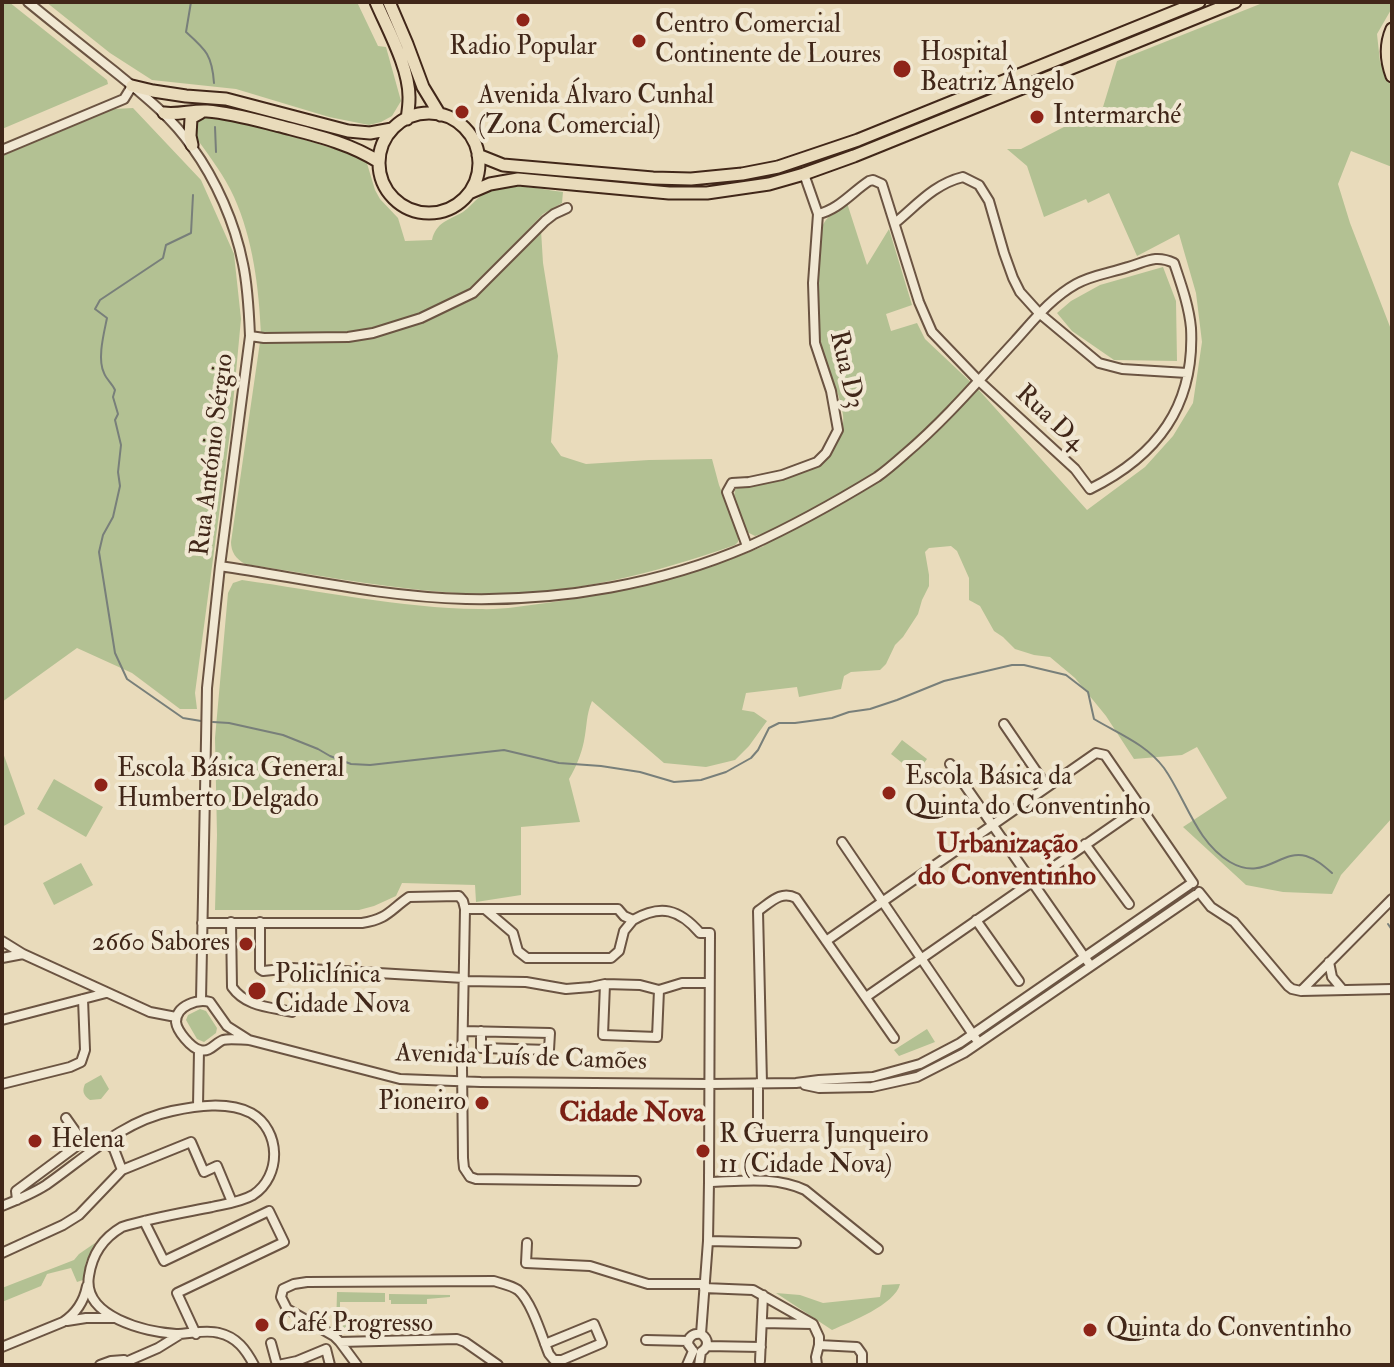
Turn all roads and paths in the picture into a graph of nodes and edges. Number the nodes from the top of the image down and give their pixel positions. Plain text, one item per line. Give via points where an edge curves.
1 (28, 2) edge
2 (376, 2) edge
3 (389, 2) edge
4 (1199, 2) edge
5 (1235, 2) edge
6 (1392, 29) edge
7 (1392, 76) edge
8 (132, 86) junction
9 (186, 96) junction
10 (204, 111) junction
11 (164, 113) junction
12 (440, 115) junction
13 (407, 119) junction
14 (392, 129) junction
15 (192, 145) junction
16 (2, 150) edge
17 (478, 155) junction
18 (379, 162) junction
19 (804, 174) junction
20 (469, 193) junction
21 (567, 208) dead end
22 (818, 214) junction
23 (895, 223) junction
24 (1039, 313) junction
25 (250, 336) junction
26 (1187, 373) junction
27 (979, 381) junction
28 (747, 546) junction
29 (220, 566) junction
30 (1004, 724) dead end
31 (950, 764) dead end
32 (1047, 787) junction
33 (1140, 807) junction
34 (992, 825) junction
35 (842, 842) dead end
36 (1085, 844) junction
37 (1032, 881) junction
38 (1191, 884) junction
39 (1197, 893) junction
40 (1392, 899) edge
41 (882, 902) junction
42 (1129, 904) dead end
43 (465, 909) junction
44 (485, 910) junction
45 (633, 920) junction
46 (976, 920) junction
47 (231, 922) junction
48 (260, 922) junction
49 (202, 923) junction
50 (2, 941) edge
51 (826, 941) junction
52 (23, 954) junction
53 (2, 958) edge
54 (921, 959) junction
55 (1088, 962) junction
56 (1329, 962) junction
57 (464, 980) junction
58 (1019, 981) dead end
59 (709, 983) junction
60 (605, 984) junction
61 (1342, 989) junction
62 (1392, 989) edge
63 (659, 990) junction
64 (1301, 991) junction
65 (107, 992) junction
66 (866, 997) junction
67 (83, 999) junction
68 (201, 1000) junction
69 (292, 1012) dead end
70 (176, 1017) junction
71 (2, 1020) edge
72 (227, 1026) junction
73 (463, 1031) junction
74 (481, 1031) junction
75 (894, 1038) dead end
76 (976, 1039) junction
77 (223, 1040) junction
78 (249, 1040) junction
79 (199, 1050) junction
80 (463, 1082) junction
81 (760, 1083) junction
82 (2, 1084) edge
83 (709, 1084) junction
84 (198, 1106) junction
85 (66, 1118) dead end
86 (758, 1124) dead end
87 (105, 1141) junction
88 (82, 1142) junction
89 (90, 1153) junction
90 (122, 1170) junction
91 (636, 1181) dead end
92 (709, 1182) junction
93 (17, 1200) junction
94 (232, 1202) junction
95 (2, 1206) edge
96 (144, 1221) junction
97 (708, 1241) junction
98 (527, 1243) dead end
99 (796, 1243) dead end
100 (878, 1249) dead end
101 (2, 1253) edge
102 (88, 1283) junction
103 (704, 1286) junction
104 (763, 1295) junction
105 (114, 1318) junction
106 (63, 1322) junction
107 (762, 1323) junction
108 (813, 1324) junction
109 (181, 1334) junction
110 (196, 1334) junction
111 (701, 1334) junction
112 (646, 1340) dead end
113 (688, 1341) junction
114 (340, 1342) junction
115 (271, 1343) dead end
116 (545, 1344) junction
117 (819, 1345) junction
118 (2, 1347) edge
119 (761, 1347) junction
120 (700, 1350) junction
121 (760, 1361) dead end
122 (136, 1362) edge
123 (298, 1363) edge
124 (100, 1365) edge
125 (119, 1365) edge
126 (254, 1365) edge
127 (278, 1365) edge
128 (330, 1365) edge
129 (357, 1365) edge
130 (498, 1365) edge
131 (687, 1365) edge
132 (699, 1365) edge
133 (817, 1365) edge
134 (862, 1365) edge

1 - 8 street, Rua António Sérgio
2 - 13 main road via 408,84
3 - 12 main road
4 - 17 main road via 858,140 759,171 714,178 653,178 503,165
5 - 19 main road
6 - 7 main road via 1387,59
8 - 9 main road
8 - 11 street, Rua António Sérgio
8 - 16 street via 124,99
9 - 11 main road
9 - 14 main road via 226,99 348,131
10 - 11 main road
10 - 15 main road via 191,118
10 - 18 main road via 309,133
11 - 15 street, Rua António Sérgio
12 - 13 main road
12 - 17 main road via 465,129
13 - 14 main road
14 - 18 main road
15 - 25 street, Rua António Sérgio via 230,219 243,262
17 - 20 main road via 479,169
18 - 20 main road via 390,194 418,212 441,212
19 - 20 main road via 707,193 518,179
19 - 22 street, Rua D3
21 - 25 street via 545,221 473,293 421,318 348,337
22 - 23 street, Rua D4 via 873,180 883,187
22 - 28 street, Rua D3 via 813,328 838,430 817,462 773,477 732,483 727,492
23 - 24 street via 948,181 963,177 979,185 1020,292
23 - 27 street, Rua D4 via 932,332
24 - 26 street via 1099,363
24 - 26 street via 1079,282 1163,258 1174,263 1184,292 1191,326
24 - 27 street
25 - 29 street, Rua António Sérgio
26 - 27 street, Rua D4 via 1164,431 1130,466 1090,489
27 - 28 street via 880,475
28 - 29 street via 624,585 500,599 408,595
29 - 49 street, Rua António Sérgio via 207,688
30 - 32 street
31 - 34 street
32 - 33 street via 1096,753 1105,755
32 - 34 street
33 - 36 street
33 - 38 street
34 - 37 street
34 - 41 street
35 - 41 street
36 - 37 street
36 - 42 street
37 - 46 street
37 - 55 street
38 - 39 street via 1188,891
38 - 55 street, Avenida Luís de Camões
39 - 55 street, Avenida Luís de Camões
39 - 64 street via 1234,922 1288,986
40 - 56 street
41 - 51 street
41 - 54 street
43 - 44 street
43 - 48 street via 459,896 409,897 375,921
43 - 57 street
44 - 45 street via 618,909
44 - 45 street via 513,933 518,951 527,958 611,958
45 - 59 street via 664,910 680,914 700,933 710,933
46 - 54 street
46 - 58 street
47 - 48 street
47 - 49 street
47 - 69 street via 232,987 253,1004
48 - 57 street via 263,971 292,968
49 - 68 street, Rua António Sérgio
50 - 52 street
51 - 66 street
51 - 81 street via 788,894 758,911
52 - 53 street
52 - 65 street
54 - 66 street
54 - 76 street
55 - 76 street, Avenida Luís de Camões
56 - 61 street
56 - 64 street
57 - 60 street via 566,989
57 - 73 street
59 - 63 street
59 - 83 street
60 - 63 street
60 - 63 street via 603,1035 657,1037
61 - 62 street
61 - 64 street
65 - 67 street
65 - 70 street via 150,1012
66 - 75 street
67 - 71 street
67 - 82 street via 81,1062
68 - 70 street
68 - 72 street via 210,1002
70 - 79 street via 187,1041
72 - 77 street
72 - 78 street
73 - 74 street
73 - 80 street
74 - 74 street via 481,1048 549,1050 550,1033
76 - 81 street, Avenida Luís de Camões via 920,1064 873,1077
77 - 78 street
77 - 79 street
78 - 80 street, Avenida Luís de Camões via 400,1079
79 - 84 street
80 - 83 street, Avenida Luís de Camões
80 - 91 street via 463,1158 470,1177
81 - 83 street, Avenida Luís de Camões
81 - 86 street
83 - 92 street
84 - 87 street via 138,1123
84 - 94 street via 250,1113 271,1135 275,1158 267,1181 251,1196
85 - 88 street
87 - 89 street
87 - 90 street
88 - 89 street
88 - 93 street via 16,1191
89 - 93 street
90 - 94 street via 191,1142 204,1172 217,1166
90 - 101 street via 79,1215
92 - 97 street
92 - 100 street via 791,1184
93 - 95 street
94 - 96 street
96 - 102 street via 106,1239
96 - 110 street via 164,1261 269,1211 284,1242 177,1293
97 - 99 street
97 - 103 street
98 - 103 street via 526,1263 590,1266 648,1284
102 - 105 street via 94,1303
102 - 106 street via 82,1304
103 - 104 street
103 - 111 street
104 - 107 street
104 - 108 street
105 - 106 street
105 - 109 street
106 - 118 street
107 - 108 street
107 - 119 street
108 - 117 street
109 - 110 street
109 - 122 street
110 - 126 street via 209,1331 237,1342
111 - 113 street
111 - 120 street via 705,1337
112 - 113 street
113 - 120 street via 689,1347
114 - 116 street via 287,1309 283,1289 307,1282 494,1281 526,1299
114 - 129 street
114 - 130 street via 457,1339
115 - 127 street
116 - 116 street via 554,1360 562,1360 602,1343 594,1324
117 - 133 street
117 - 134 street via 857,1347
119 - 120 street
119 - 121 street
120 - 131 street
120 - 132 street
122 - 124 street
122 - 125 street
123 - 127 street
123 - 128 street via 326,1349

